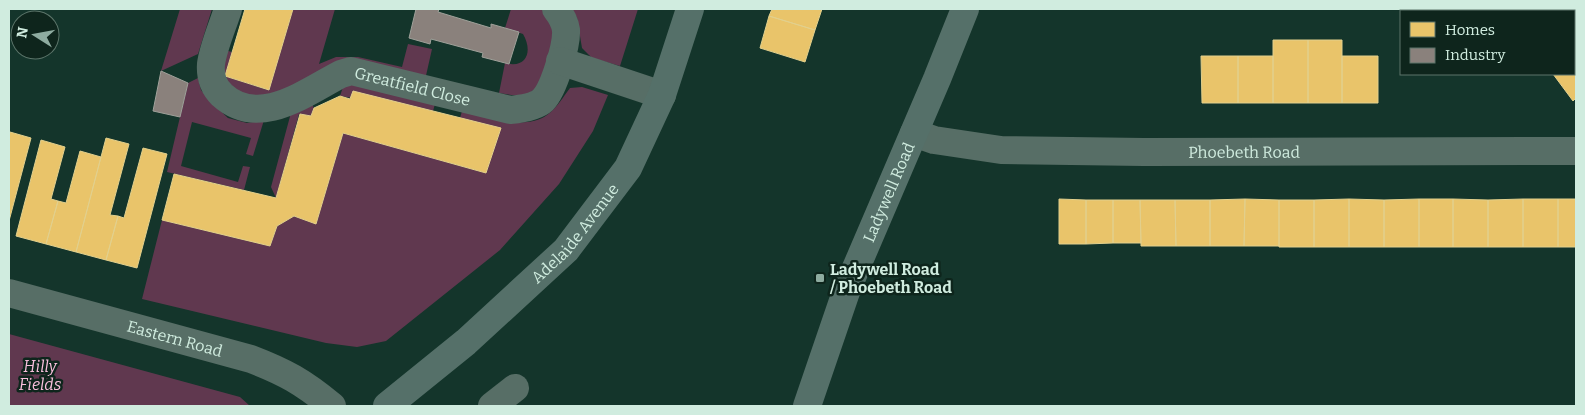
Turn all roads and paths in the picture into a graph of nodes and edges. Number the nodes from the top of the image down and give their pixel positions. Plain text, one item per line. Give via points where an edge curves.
1 (228, 9) edge
2 (556, 9) edge
3 (690, 9) edge
4 (965, 9) edge
5 (560, 61) junction
6 (662, 96) junction
7 (914, 133) junction
8 (1576, 151) edge
9 (9, 293) edge
10 (515, 388) dead end
11 (332, 406) edge
12 (387, 406) edge
13 (492, 406) edge
14 (807, 406) edge

1 - 5 street, Greatfield Close via 211,63 211,80 232,103 248,109 281,105 351,71 510,110 524,108 543,101 555,80
2 - 5 street, Greatfield Close via 566,28
3 - 6 main road, Adelaide Avenue
4 - 7 main road, Ladywell Road
5 - 6 street
6 - 12 main road, Adelaide Avenue via 628,168 566,250 466,342
7 - 8 street, Phoebeth Road via 934,140 1001,150
7 - 14 main road, Ladywell Road via 847,289
9 - 11 street, Eastern Road via 251,359 302,382
10 - 13 street

